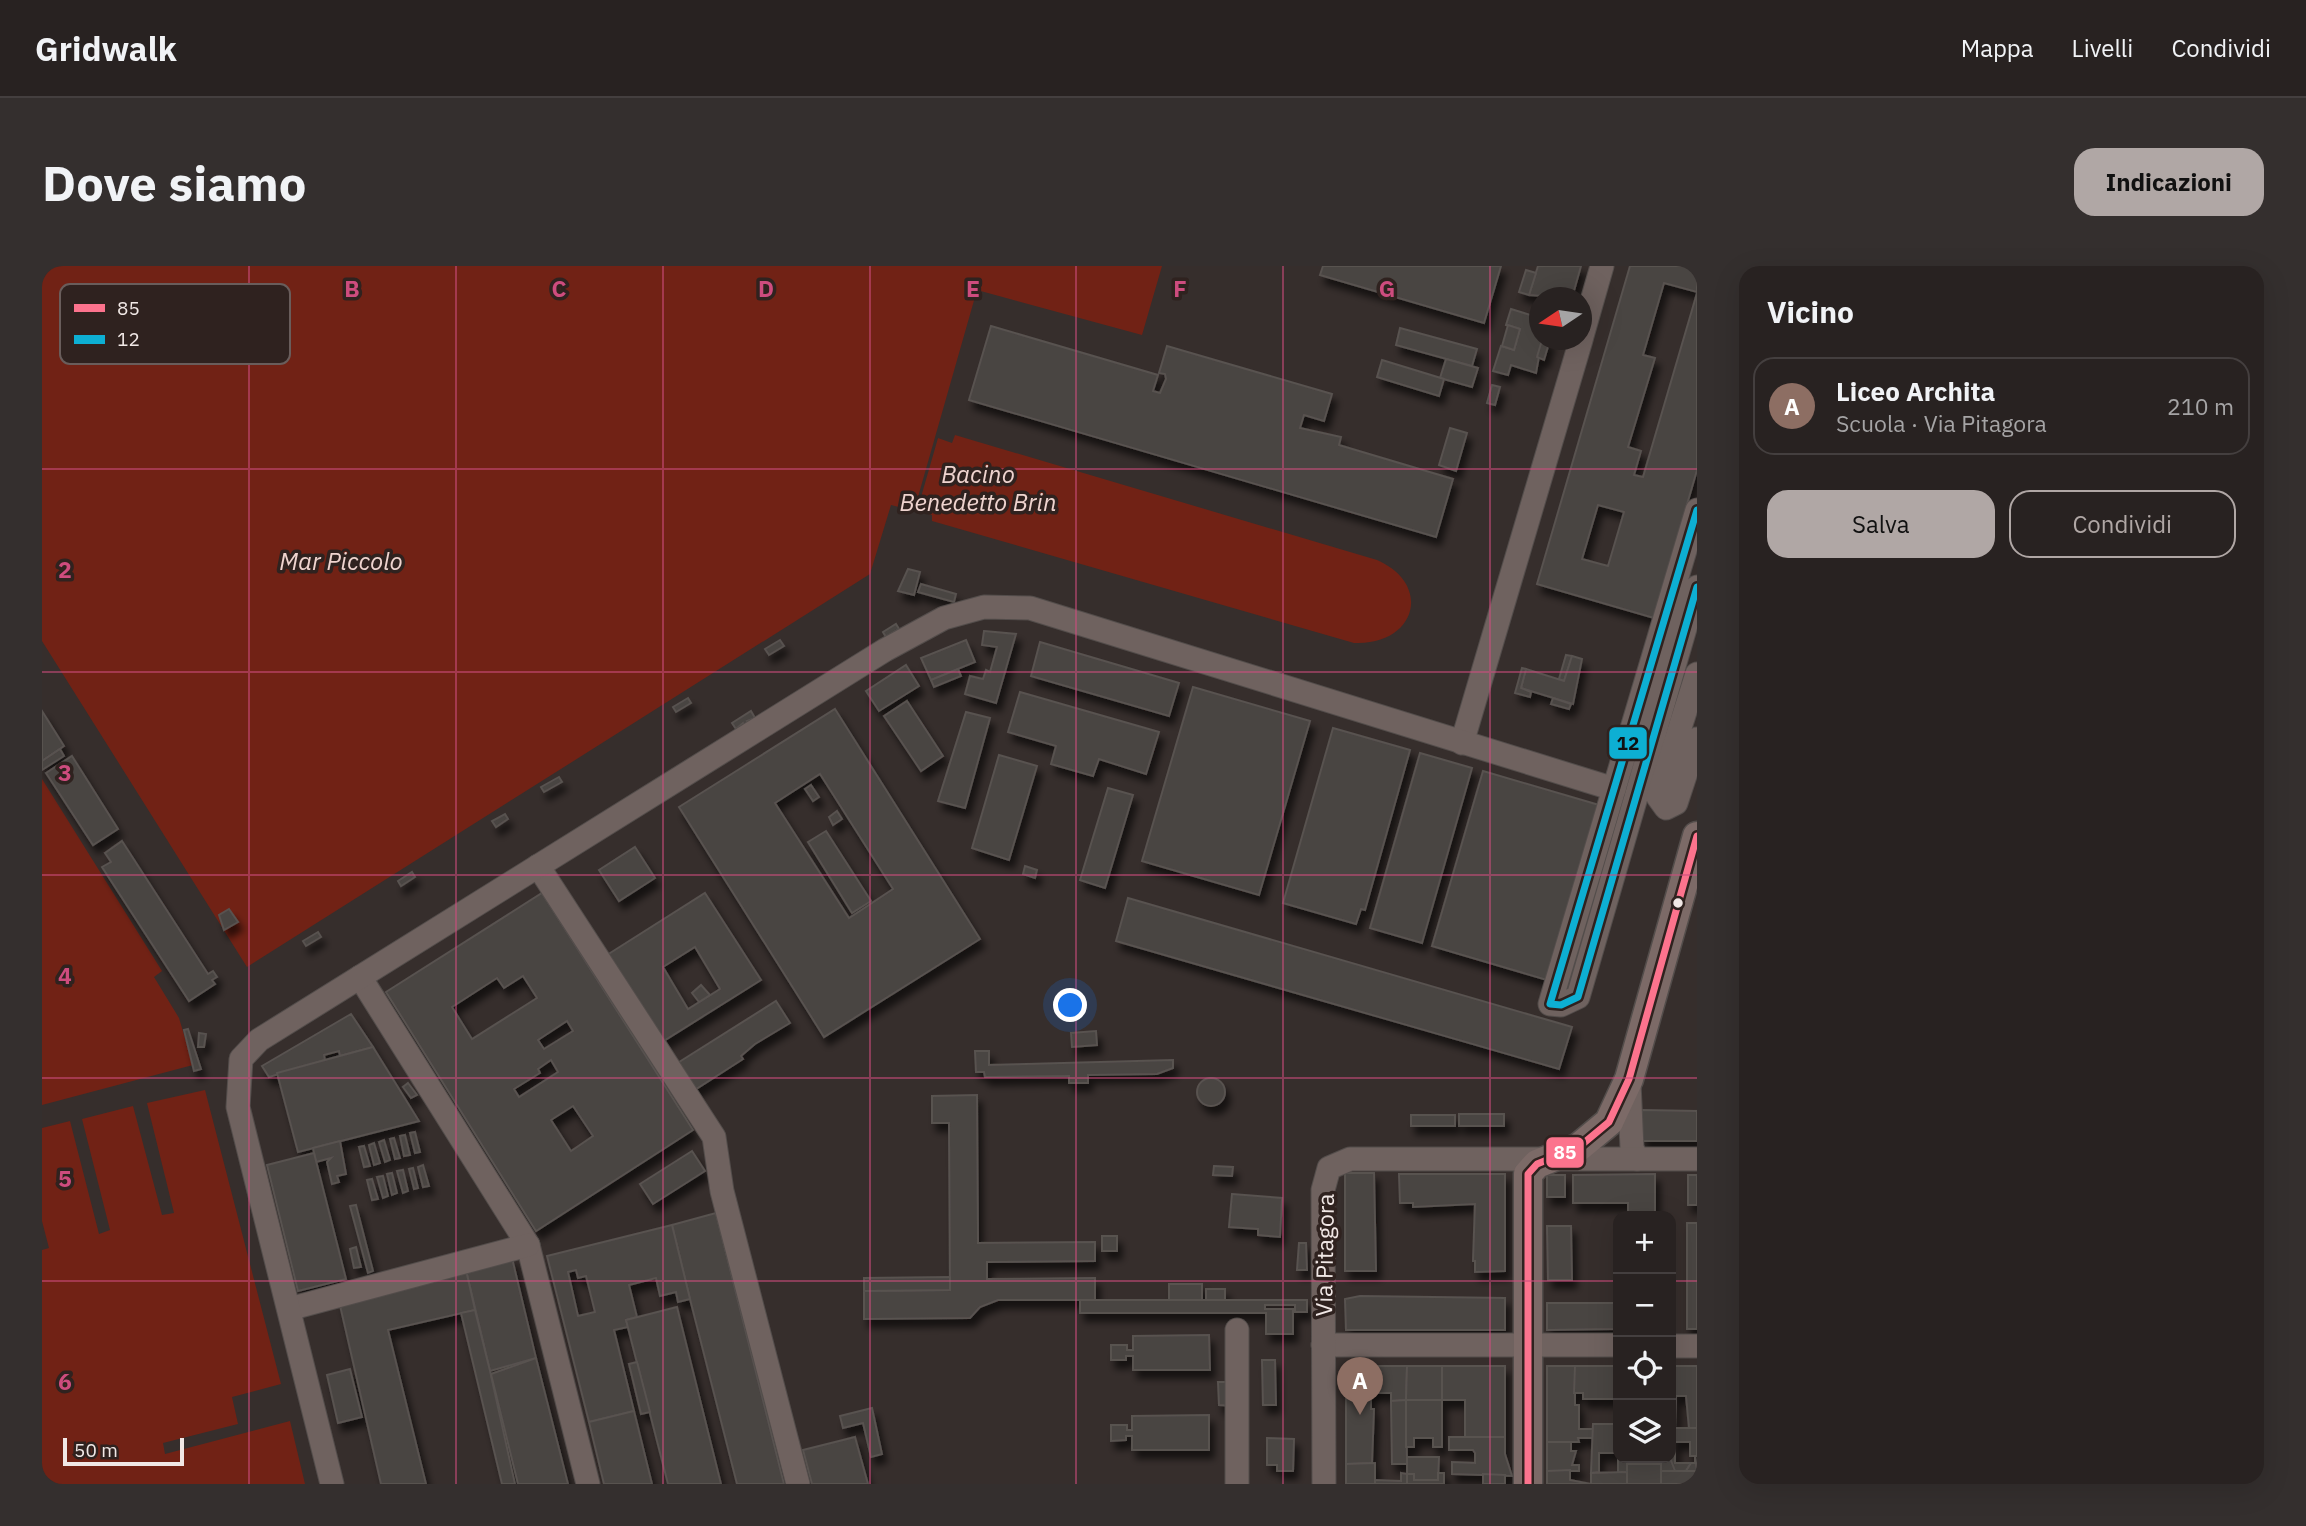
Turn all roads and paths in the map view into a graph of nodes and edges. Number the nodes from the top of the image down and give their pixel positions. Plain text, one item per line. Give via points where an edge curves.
1 (1602, 266) edge
2 (1592, 300) edge
3 (1577, 350) edge
4 (1697, 510) edge
5 (1697, 587) edge
6 (1697, 674) edge
7 (1697, 739) edge
8 (1462, 743) junction
9 (1614, 789) junction
10 (1697, 836) edge
11 (538, 866) junction
12 (360, 977) junction
13 (1629, 1079) junction
14 (1553, 1157) junction
15 (1637, 1159) junction
16 (1697, 1159) edge
17 (528, 1245) junction
18 (289, 1309) junction
19 (1237, 1330) dead end
20 (1613, 1345) edge
21 (1324, 1346) junction
22 (1528, 1346) junction
23 (1676, 1346) edge
24 (1697, 1346) edge
25 (332, 1484) edge
26 (588, 1484) edge
27 (798, 1484) edge
28 (1237, 1484) edge
29 (1324, 1484) edge
30 (1528, 1484) edge

1 - 2 street
3 - 8 street
4 - 9 street
5 - 9 street via 1578,997 1561,1005 1550,1004
6 - 7 street via 1661,784 1658,797 1666,808 1676,803
8 - 9 street
8 - 11 street via 1030,608 984,607 944,618 885,650
10 - 13 main road
11 - 12 street
11 - 27 street via 714,1137 722,1191
12 - 17 street
12 - 18 street via 259,1040 241,1059 238,1107
13 - 14 main road via 1609,1122 1597,1135
13 - 15 street via 1632,1148
14 - 15 street
14 - 21 street, Via Pitagora via 1350,1160 1329,1168 1323,1190
14 - 22 main road via 1534,1166 1528,1178
15 - 16 street
17 - 18 street
17 - 26 street
18 - 25 street
19 - 28 street
20 - 22 street
21 - 22 street
21 - 29 street, Via Pitagora
22 - 30 main road
23 - 24 street

